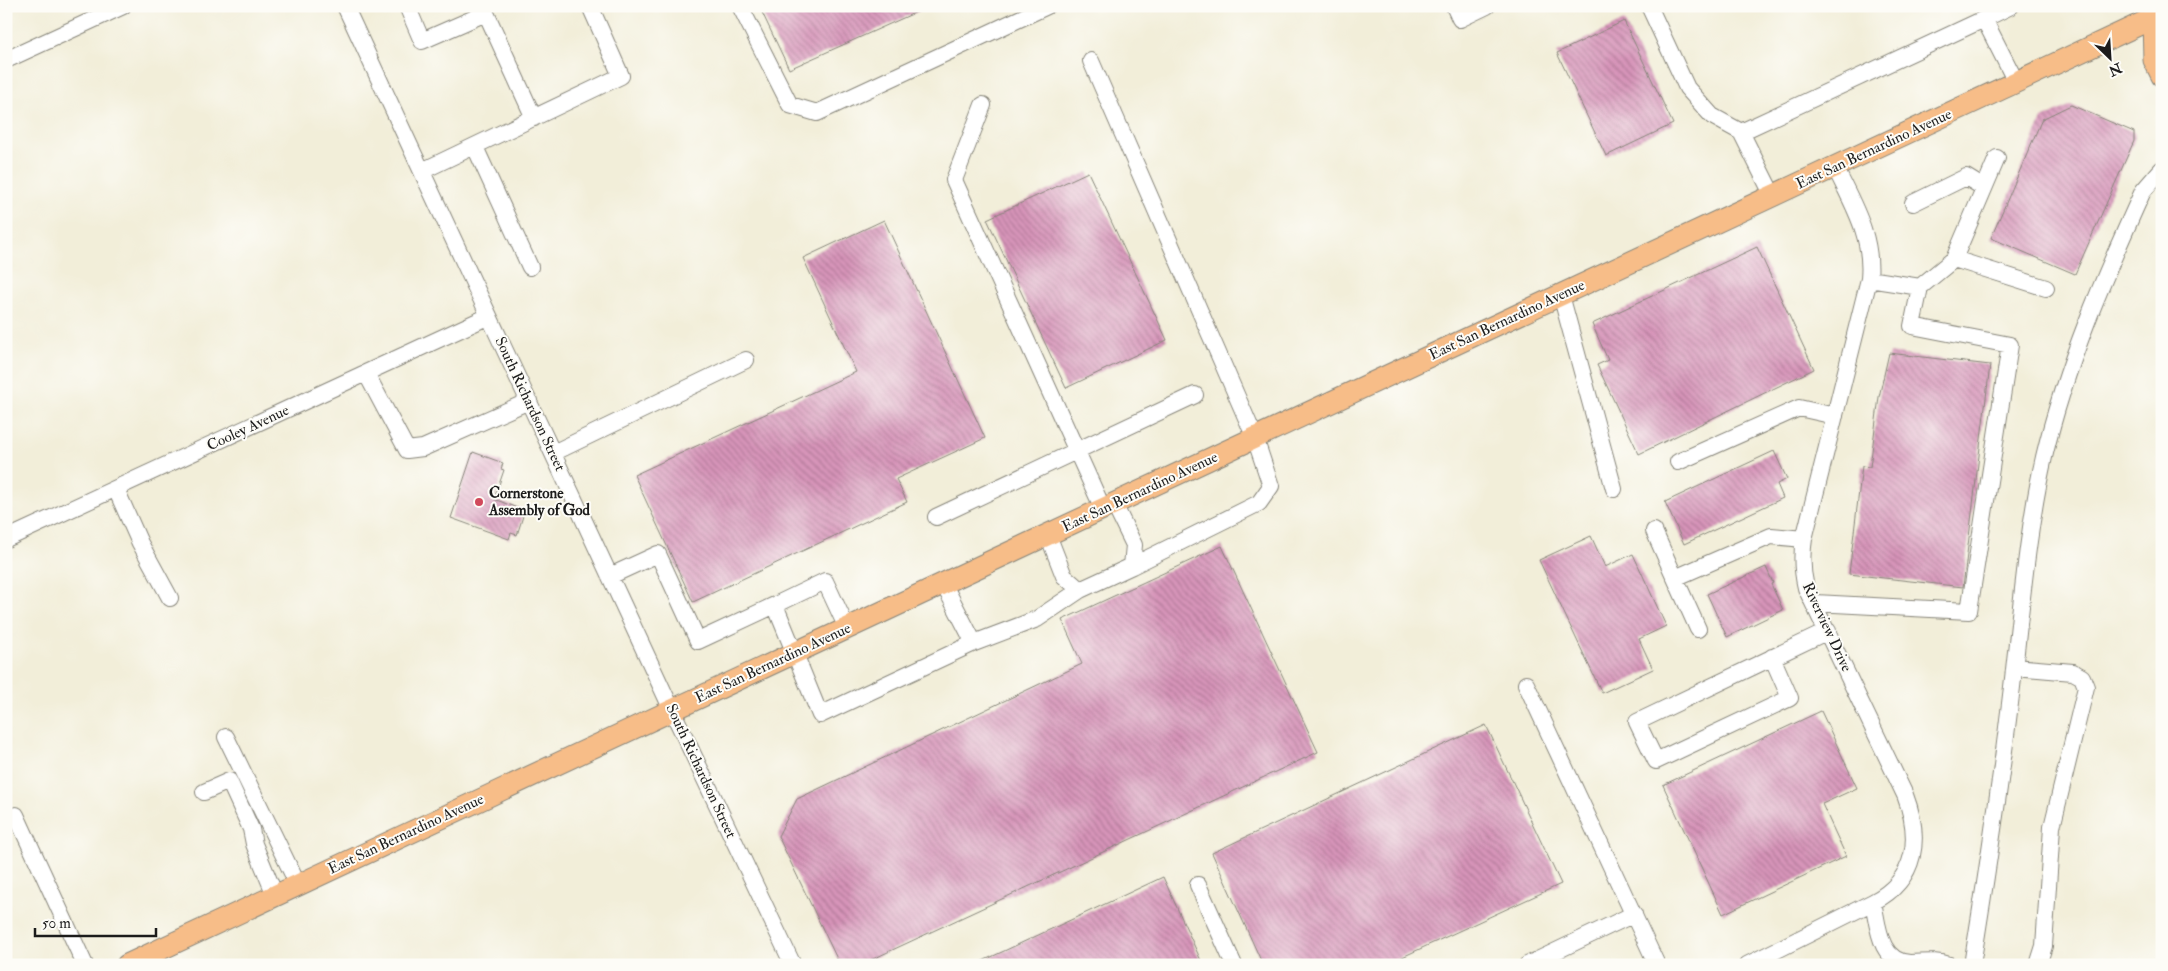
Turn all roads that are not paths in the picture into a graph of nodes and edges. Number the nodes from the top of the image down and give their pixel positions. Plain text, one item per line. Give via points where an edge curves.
1 (123, 6) edge
2 (345, 6) edge
3 (407, 6) edge
4 (590, 6) edge
5 (740, 6) edge
6 (1047, 6) edge
7 (1454, 6) edge
8 (1487, 6) edge
9 (1649, 6) edge
10 (2011, 6) edge
11 (2157, 16) edge
12 (1984, 19) junction
13 (6, 60) edge
14 (1091, 61) dead end
15 (2162, 76) edge
16 (2016, 82) junction
17 (982, 106) dead end
18 (534, 118) junction
19 (1741, 132) junction
20 (475, 146) junction
21 (1997, 158) dead end
22 (1836, 167) junction
23 (2162, 169) edge
24 (422, 171) junction
25 (1984, 188) junction
26 (1773, 196) junction
27 (1913, 203) dead end
28 (1954, 259) junction
29 (530, 267) dead end
30 (1869, 279) junction
31 (1920, 287) junction
32 (2046, 288) dead end
33 (1561, 295) junction
34 (490, 316) junction
35 (746, 360) dead end
36 (366, 373) junction
37 (1195, 394) dead end
38 (529, 401) junction
39 (1835, 416) junction
40 (1256, 438) junction
41 (1076, 449) junction
42 (553, 452) junction
43 (1678, 462) dead end
44 (1614, 488) dead end
45 (116, 489) junction
46 (1109, 506) junction
47 (936, 517) dead end
48 (1654, 532) dead end
49 (1048, 535) junction
50 (6, 539) edge
51 (1804, 540) junction
52 (1132, 566) junction
53 (610, 576) junction
54 (1675, 578) junction
55 (943, 583) junction
56 (1080, 590) junction
57 (170, 598) dead end
58 (1815, 603) junction
59 (775, 605) junction
60 (847, 628) junction
61 (1698, 629) dead end
62 (1828, 631) junction
63 (974, 643) junction
64 (796, 652) junction
65 (1772, 657) junction
66 (2015, 667) junction
67 (1526, 684) dead end
68 (672, 710) junction
69 (226, 737) dead end
70 (204, 792) dead end
71 (16, 815) dead end
72 (298, 885) junction
73 (1198, 885) dead end
74 (276, 895) junction
75 (1874, 902) junction
76 (1634, 914) junction
77 (85, 965) edge
78 (127, 965) edge
79 (793, 965) edge
80 (1234, 965) edge
81 (1526, 965) edge
82 (1658, 965) edge
83 (1747, 965) edge
84 (1949, 965) edge
85 (1972, 965) edge
86 (2038, 965) edge

1 - 13 street
2 - 24 street, South Richardson Street
3 - 18 street via 422,42 486,13
4 - 18 street via 621,76
5 - 6 street via 790,105 817,113
7 - 8 street via 1460,19
9 - 19 street via 1687,88 1712,116
10 - 12 street
11 - 15 main road via 2154,60
11 - 16 main road, East San Bernardino Avenue
12 - 16 street
12 - 19 street
14 - 40 street
16 - 22 main road, East San Bernardino Avenue
17 - 41 street via 954,180
18 - 20 street
19 - 26 street
20 - 24 street
20 - 29 street
21 - 25 street
22 - 26 main road, East San Bernardino Avenue
22 - 30 street, Riverview Drive via 1868,241
23 - 66 street via 2143,191 2063,385 2044,458
24 - 34 street, South Richardson Street
25 - 27 street via 1966,178
25 - 28 street
26 - 33 main road, East San Bernardino Avenue
28 - 31 street
28 - 32 street
30 - 31 street
30 - 39 street, Riverview Drive
31 - 58 street via 1912,326 2010,344 1969,612
33 - 40 main road, East San Bernardino Avenue
33 - 44 street
34 - 36 street, Cooley Avenue
34 - 38 street, South Richardson Street
35 - 42 street
36 - 38 street via 406,450 424,448
36 - 45 street, Cooley Avenue
37 - 41 street
38 - 42 street, South Richardson Street
39 - 43 street via 1799,408
39 - 51 street, Riverview Drive
40 - 46 main road, East San Bernardino Avenue
40 - 52 street via 1271,486 1258,503
41 - 46 street
41 - 47 street
42 - 53 street, South Richardson Street
45 - 50 street, Cooley Avenue
45 - 57 street
46 - 49 main road, East San Bernardino Avenue
46 - 52 street via 1134,545
48 - 54 street
49 - 55 main road, East San Bernardino Avenue
49 - 56 street via 1064,576
51 - 54 street via 1771,536
51 - 58 street, Riverview Drive via 1802,572
52 - 56 street
53 - 59 street via 658,554 698,641
53 - 68 street, South Richardson Street
54 - 61 street
55 - 60 main road, East San Bernardino Avenue
55 - 63 street
56 - 63 street via 1037,619
58 - 62 street, Riverview Drive
59 - 60 street via 825,581
59 - 64 street
60 - 64 main road, East San Bernardino Avenue
62 - 65 street
62 - 75 street, Riverview Drive via 1905,795 1914,823 1913,852 1902,878
63 - 64 street via 820,715
64 - 68 main road, East San Bernardino Avenue
65 - 65 street via 1637,722 1656,761 1790,698
66 - 85 street
66 - 86 street via 2073,672 2082,677 2086,687 2052,827 2044,946
67 - 76 street
68 - 72 main road, East San Bernardino Avenue
68 - 79 street, South Richardson Street
69 - 72 street
70 - 74 street via 229,781
71 - 77 street
72 - 74 main road, East San Bernardino Avenue
73 - 80 street
74 - 78 main road, East San Bernardino Avenue
75 - 83 street, Riverview Drive
75 - 84 street via 1880,938 1888,952 1908,963 1941,962
76 - 81 street
76 - 82 street

